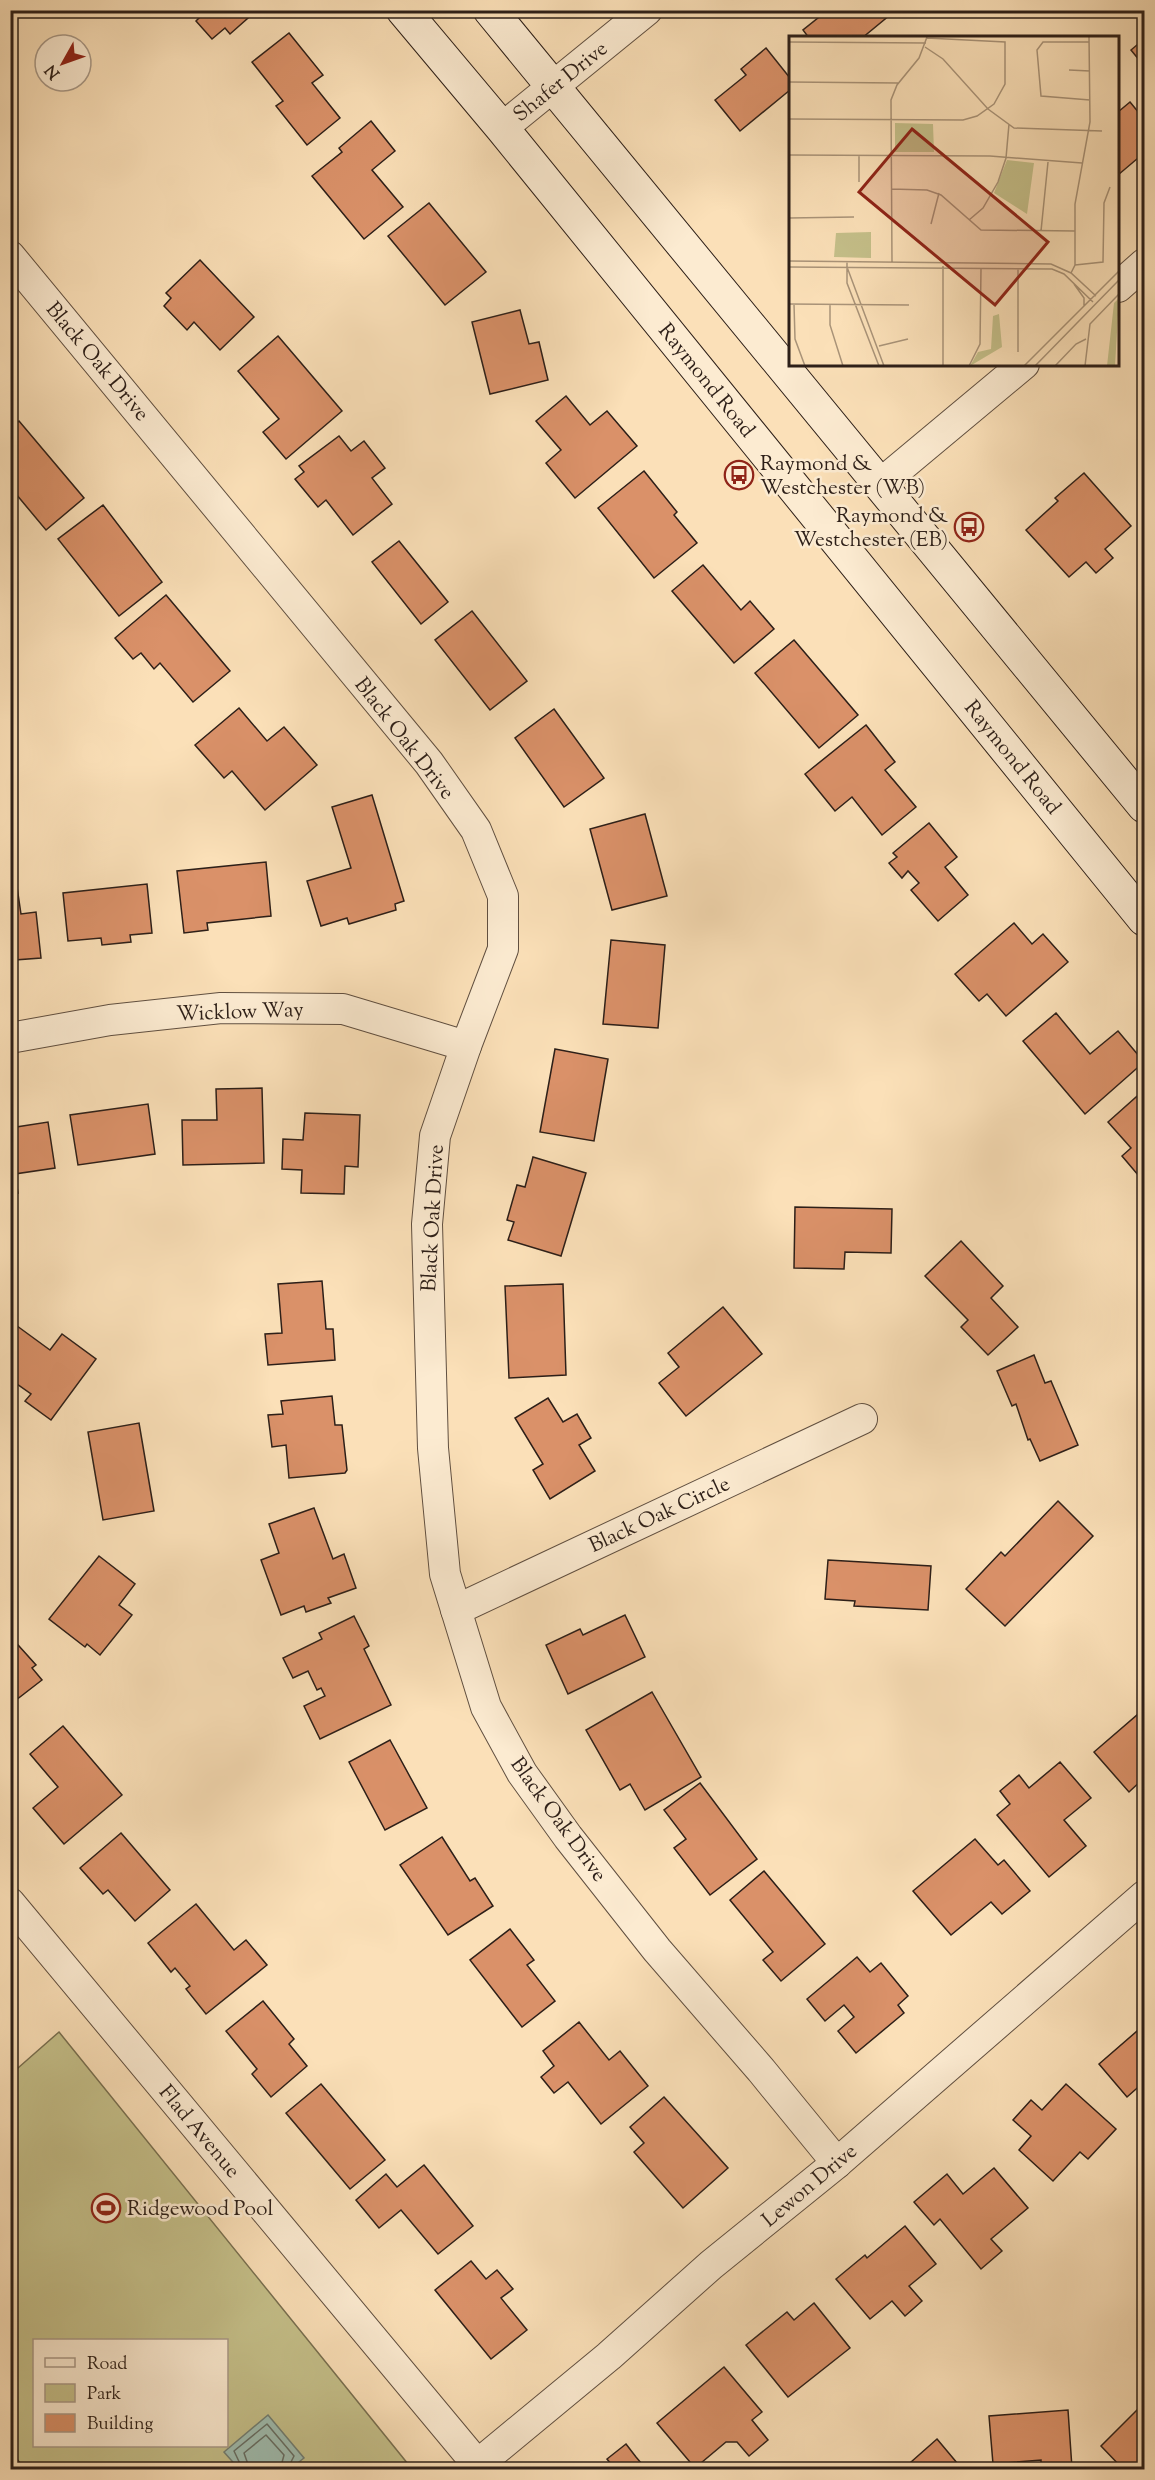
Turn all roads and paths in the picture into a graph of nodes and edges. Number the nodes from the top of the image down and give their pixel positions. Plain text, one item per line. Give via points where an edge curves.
1 (403, 10) edge
2 (490, 10) edge
3 (647, 10) edge
4 (554, 87) junction
5 (502, 128) junction
6 (10, 256) edge
7 (1144, 264) edge
8 (1119, 286) edge
9 (1022, 366) edge
10 (879, 485) junction
11 (1144, 806) edge
12 (1144, 919) edge
13 (10, 1038) edge
14 (466, 1046) junction
15 (862, 1419) dead end
16 (456, 1610) junction
17 (1144, 1896) edge
18 (10, 1902) edge
19 (837, 2163) junction
20 (477, 2468) edge

1 - 5 main road, Raymond Road
2 - 4 main road
3 - 4 street, Shafer Drive
4 - 5 street, Shafer Drive
4 - 10 main road
5 - 12 main road, Raymond Road
6 - 14 street, Black Oak Drive via 429,763 476,830 503,896 503,949
7 - 8 street
9 - 10 street
10 - 11 main road
13 - 14 street, Wicklow Way via 110,1020 221,1008 343,1009
14 - 16 street, Black Oak Drive via 435,1136 427,1224 433,1448 445,1574
15 - 16 street, Black Oak Circle
16 - 19 street, Black Oak Drive via 486,1707 522,1773 657,1950
17 - 19 street, Lewon Drive
18 - 20 street, Flad Avenue
19 - 20 street, Lewon Drive via 711,2265

